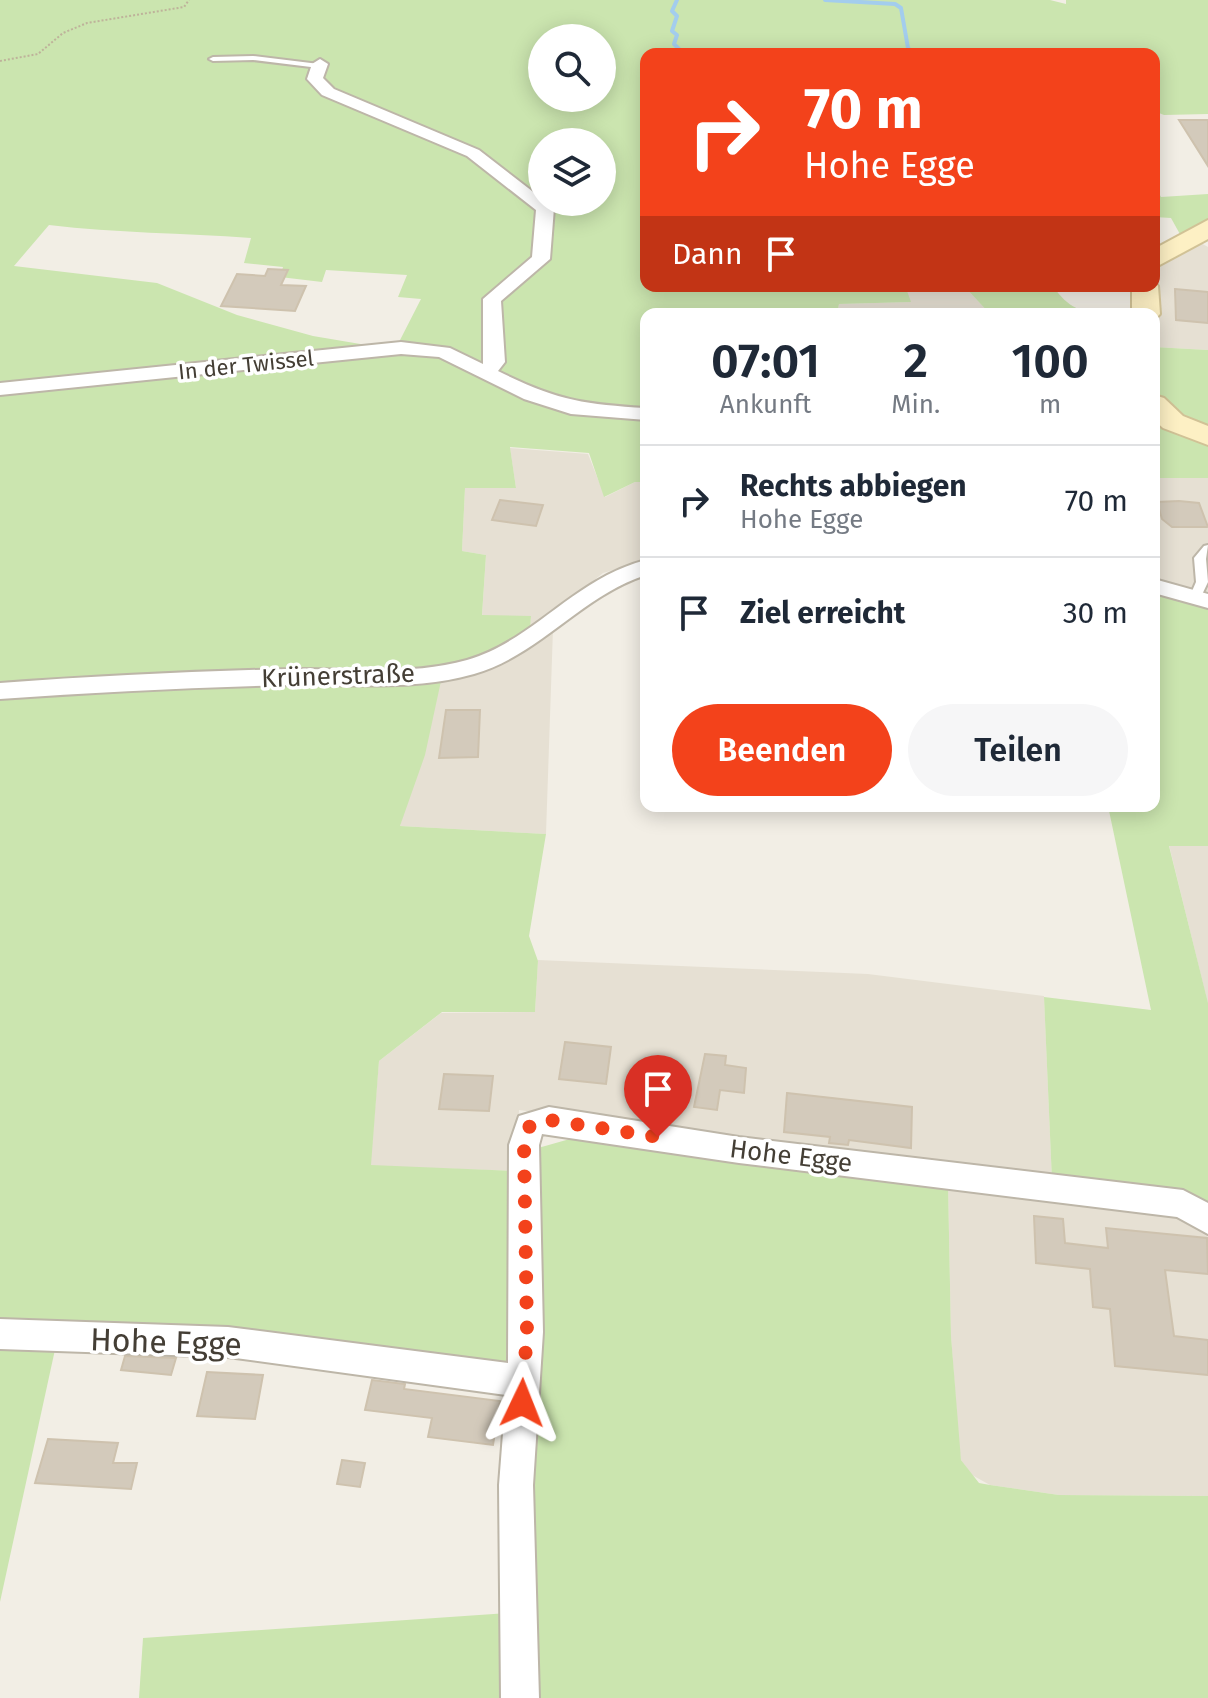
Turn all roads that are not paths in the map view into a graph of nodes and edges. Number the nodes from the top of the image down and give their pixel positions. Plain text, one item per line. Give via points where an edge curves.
1 (213, 59) dead end
2 (320, 65) joint
3 (1208, 228) edge
4 (1160, 256) edge
5 (488, 371) junction
6 (0, 389) edge
7 (640, 414) edge
8 (1160, 418) edge
9 (1208, 436) edge
10 (1208, 549) edge
11 (640, 569) edge
12 (1160, 588) edge
13 (1202, 600) edge
14 (0, 691) edge
15 (1208, 1220) edge
16 (0, 1334) edge
17 (522, 1381) junction
18 (520, 1698) edge

1 - 2 lane
2 - 5 street via 315,79 328,92 473,153 545,208 541,259 492,299 495,362
3 - 4 street
5 - 6 street, In der Twissel via 443,352 401,348
5 - 7 street, In der Twissel via 531,395 578,410
8 - 9 street
10 - 13 lane via 1200,558
11 - 14 street, Krünerstraße via 607,579 517,648 468,668
12 - 13 street
15 - 17 street, Hohe Egge via 1183,1204 739,1150 549,1120 530,1125 524,1145 527,1332
16 - 17 street, Hohe Egge via 228,1342
17 - 18 street, Hohe Egge via 516,1485

